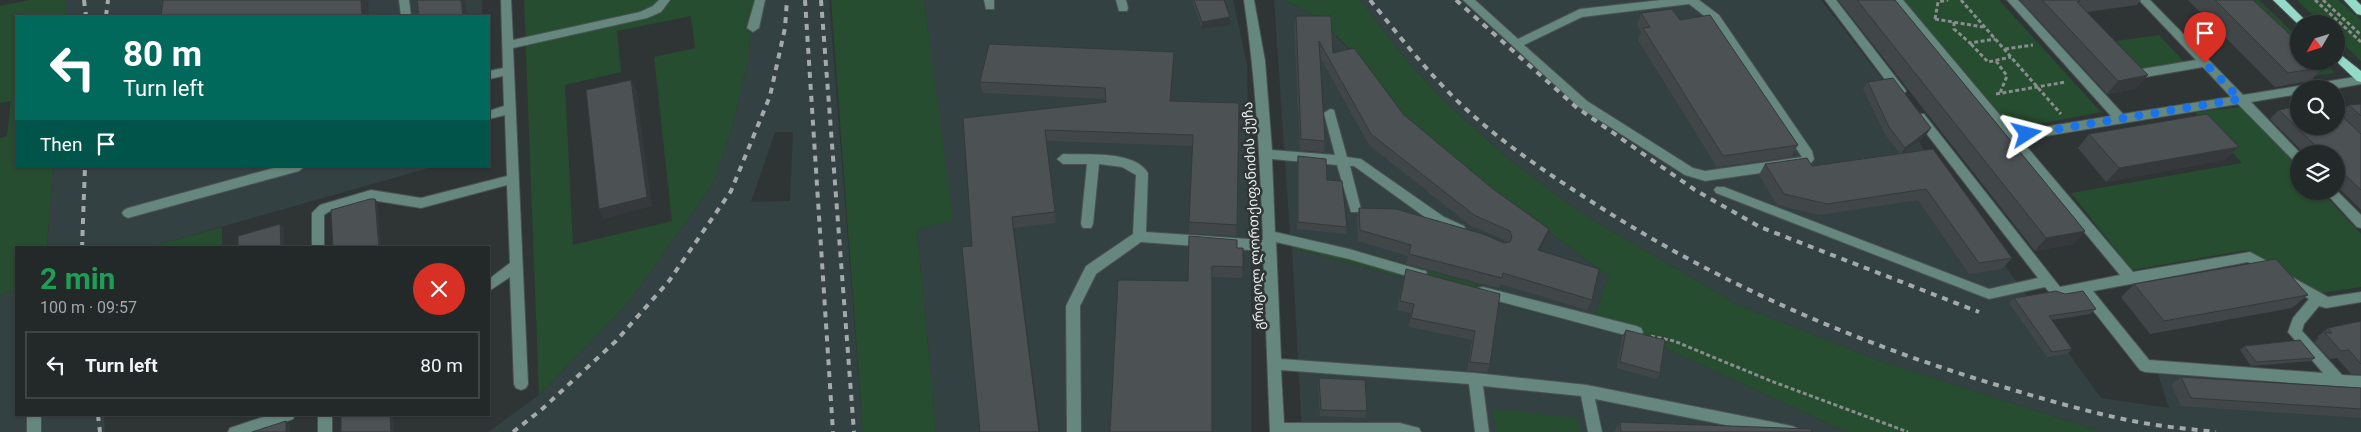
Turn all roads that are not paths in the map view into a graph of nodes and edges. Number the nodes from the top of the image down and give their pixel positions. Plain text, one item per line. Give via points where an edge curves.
1 (404, 0) edge
2 (506, 0) edge
3 (665, 0) edge
4 (760, 0) edge
5 (1249, 0) edge
6 (1468, 0) edge
7 (1692, 0) edge
8 (1830, 0) edge
9 (1897, 0) edge
10 (2012, 0) edge
11 (2144, 0) edge
12 (2278, 0) edge
13 (2349, 0) edge
14 (2361, 11) edge
15 (406, 15) edge
16 (2294, 15) edge
17 (753, 28) dead end
18 (1516, 44) junction
19 (508, 45) junction
20 (2121, 61) edge
21 (2205, 63) junction
22 (2345, 64) edge
23 (509, 71) junction
24 (490, 75) edge
25 (2361, 79) edge
26 (2345, 82) edge
27 (2290, 91) edge
28 (2240, 99) junction
29 (510, 109) junction
30 (1330, 113) dead end
31 (490, 115) edge
32 (2120, 119) junction
33 (2011, 137) junction
34 (2290, 150) edge
35 (1266, 154) junction
36 (1063, 160) dead end
37 (1093, 160) junction
38 (1341, 161) junction
39 (295, 167) edge
40 (513, 179) junction
41 (1720, 190) dead end
42 (2339, 200) edge
43 (1355, 209) dead end
44 (128, 213) dead end
45 (2361, 223) edge
46 (1087, 224) dead end
47 (1475, 236) edge
48 (1139, 237) junction
49 (1270, 241) junction
50 (318, 246) edge
51 (517, 265) junction
52 (2130, 278) junction
53 (1436, 279) edge
54 (2047, 281) junction
55 (490, 285) edge
56 (2083, 288) junction
57 (1474, 290) edge
58 (2361, 297) edge
59 (2318, 298) junction
60 (1636, 332) edge
61 (1275, 364) junction
62 (1475, 380) junction
63 (2339, 381) junction
64 (2361, 382) edge
65 (521, 384) dead end
66 (1587, 391) junction
67 (34, 416) edge
68 (285, 416) edge
69 (324, 416) edge
70 (1277, 431) edge
71 (34, 432) edge
72 (235, 432) edge
73 (325, 432) edge
74 (1074, 432) edge
75 (1414, 432) edge
76 (1482, 432) edge
77 (1595, 432) edge
78 (1792, 432) edge

1 - 15 street
2 - 19 street
3 - 19 street via 657,9 643,15
4 - 17 street
5 - 35 street, გრიგოლ ლორთქიფანიძის ქუჩა via 1259,61
6 - 18 street
7 - 18 street via 1580,13
7 - 18 street via 1715,18 1808,154 1808,159 1705,176 1689,172 1583,104
8 - 54 street
9 - 33 street
10 - 32 street
11 - 21 street
12 - 16 main road
13 - 14 main road
19 - 23 street
20 - 21 street via 2134,75
21 - 28 street
22 - 25 main road
23 - 24 street
23 - 29 street
25 - 26 street
27 - 28 street
28 - 32 street
28 - 34 street
29 - 31 street
29 - 40 street
30 - 38 street
32 - 33 street
33 - 52 street
35 - 38 street
35 - 49 street, გრიგოლ ლორთქიფანიძის ქუჩა
36 - 37 street
37 - 46 street
37 - 48 street via 1125,162 1142,173
38 - 43 street
38 - 47 street via 1357,162 1440,221
39 - 44 street
40 - 50 street via 421,202 371,195 324,208 318,213
40 - 51 street
41 - 54 street via 1989,294
42 - 45 street
48 - 49 street
48 - 74 street via 1091,270 1073,306
49 - 53 street via 1349,254
49 - 61 street, გრიგოლ ლორთქიფანიძის ქუჩა
51 - 55 street
51 - 65 street
52 - 56 street
52 - 59 street via 2250,257
54 - 56 street via 2057,293
56 - 63 street via 2145,366
57 - 60 street
58 - 59 street via 2326,303
59 - 63 street via 2298,322 2295,332
61 - 62 street
61 - 70 street, გრიგოლ ლორთქიფანიძის ქუჩა
62 - 66 street
62 - 76 street
63 - 64 street
66 - 77 street
66 - 78 street
67 - 71 street
68 - 72 street
69 - 73 street
70 - 75 street via 1400,429

